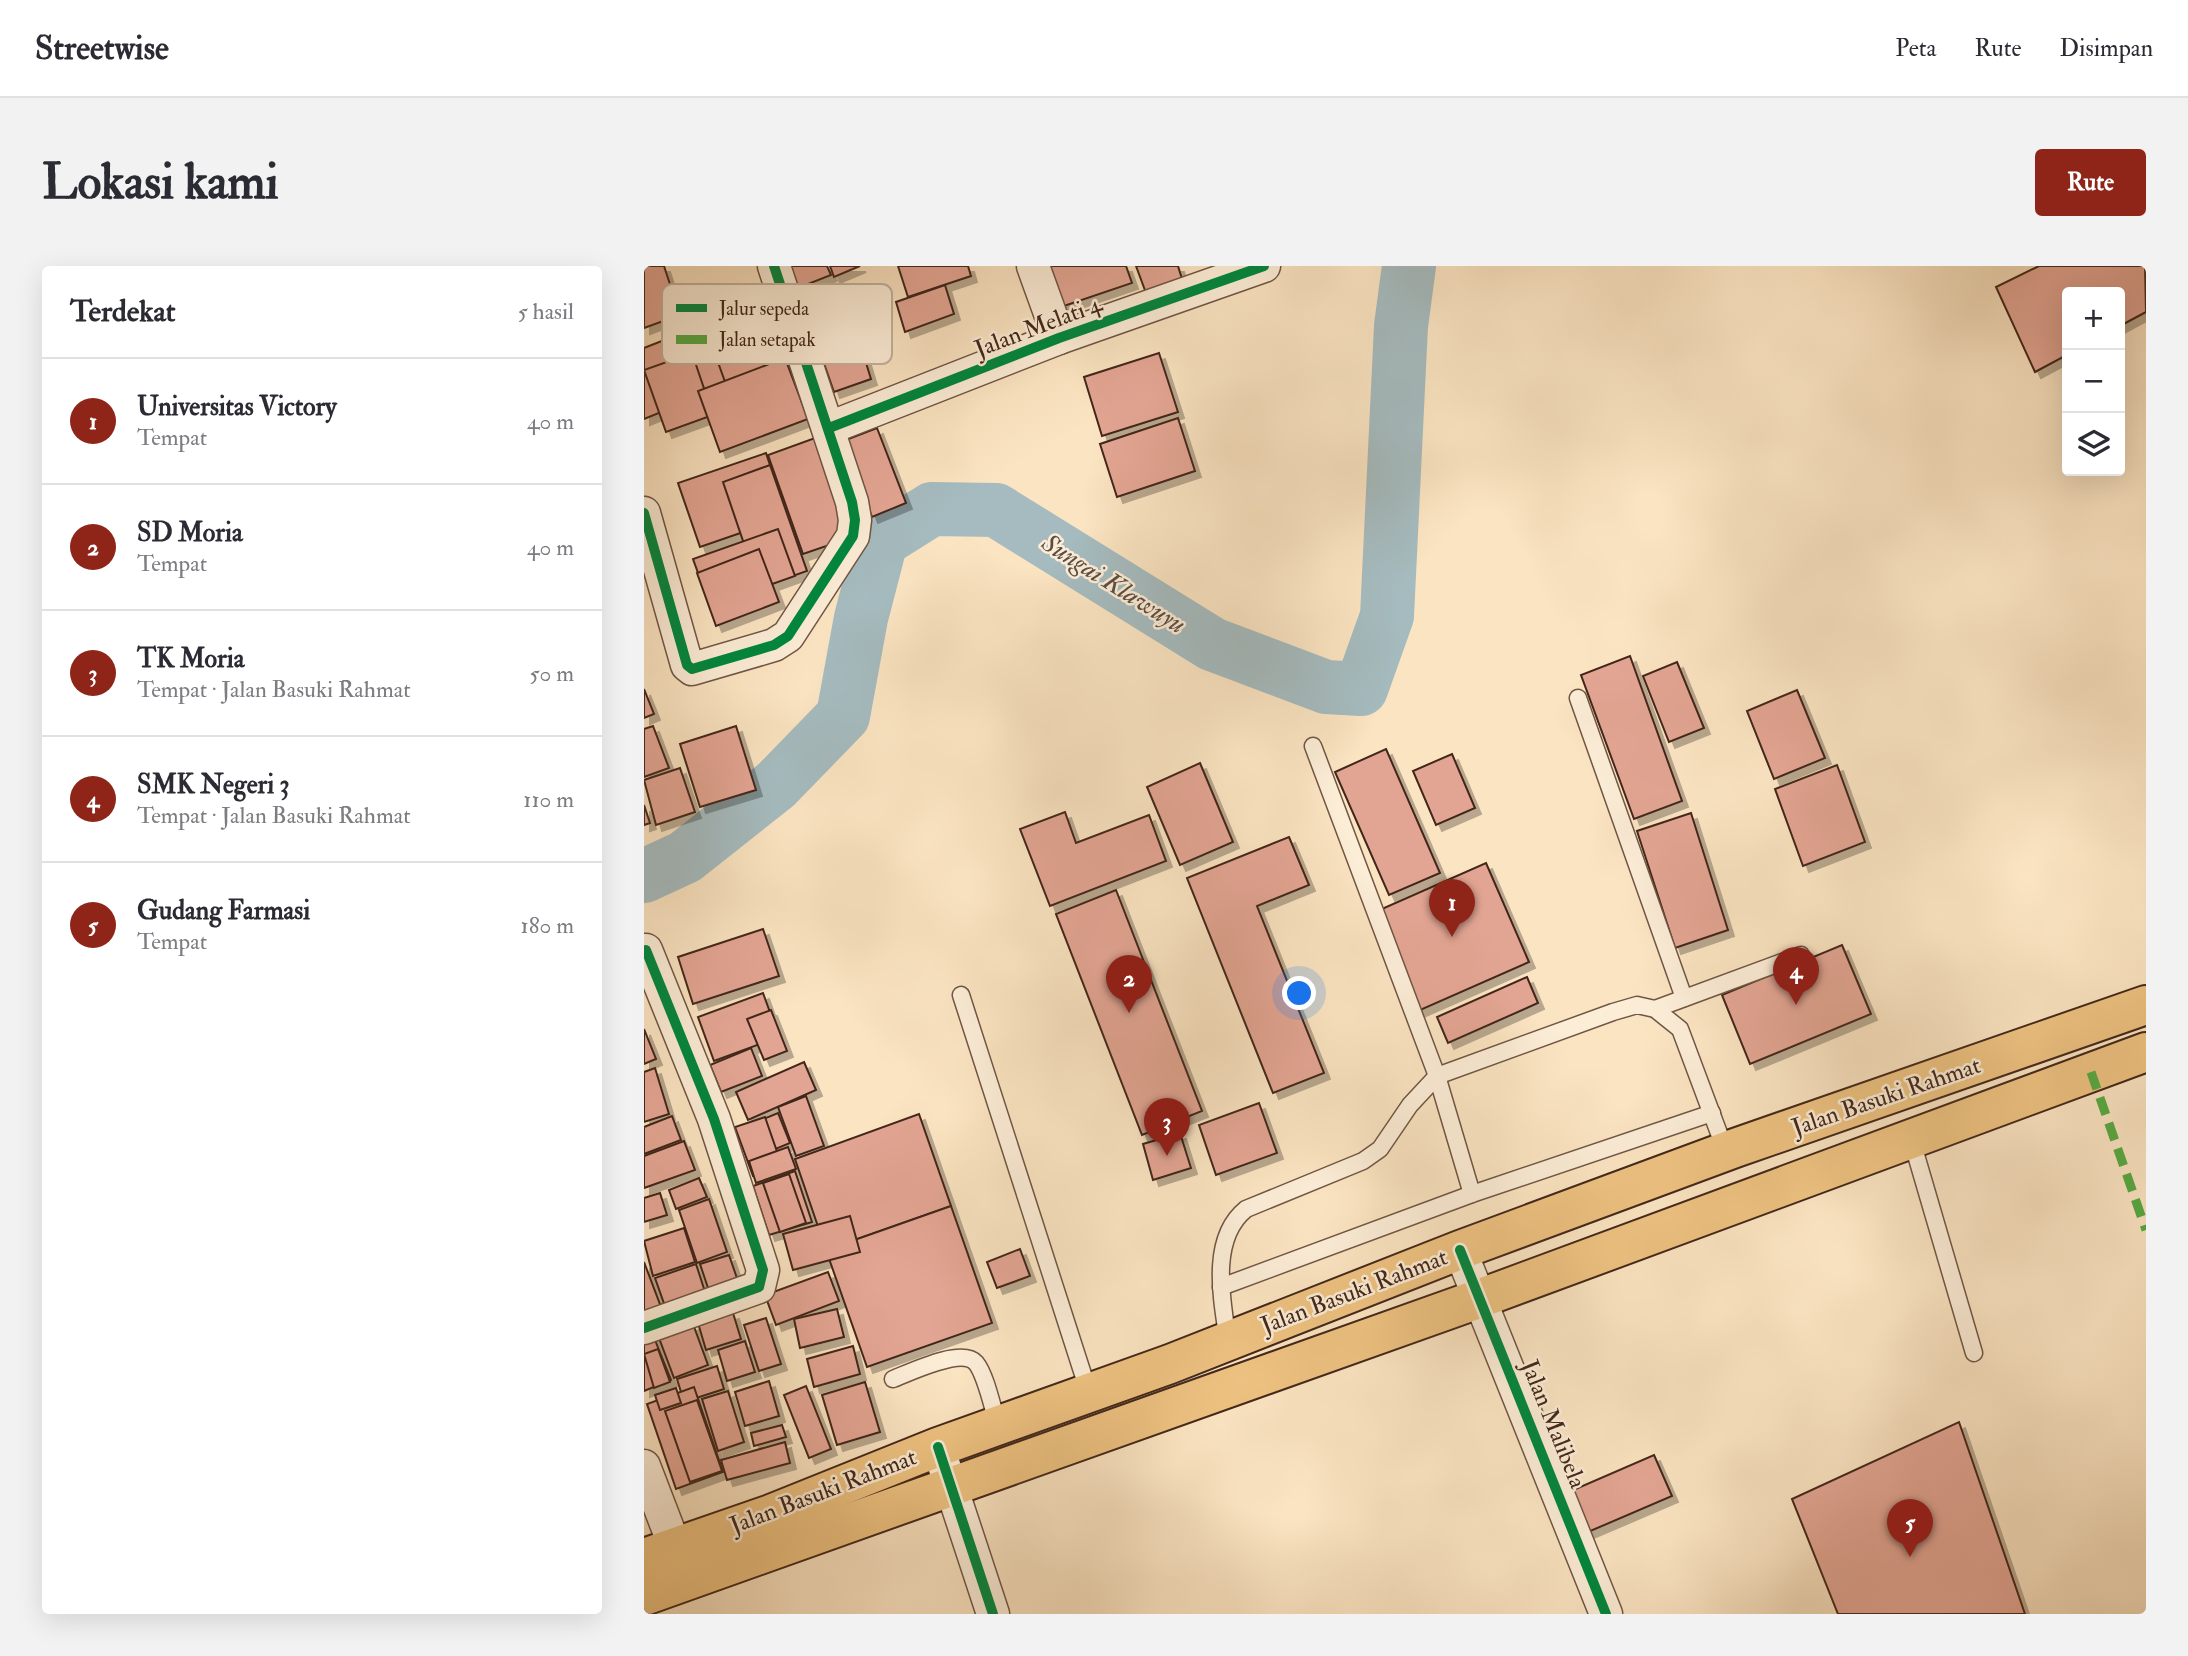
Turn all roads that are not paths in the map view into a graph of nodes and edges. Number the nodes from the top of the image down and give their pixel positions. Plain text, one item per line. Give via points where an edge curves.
1 (774, 266) edge
2 (1033, 266) edge
3 (1264, 266) edge
4 (780, 284) edge
5 (1059, 338) junction
6 (807, 364) edge
7 (829, 428) junction
8 (644, 513) edge
9 (1578, 698) dead end
10 (1313, 746) dead end
11 (646, 950) dead end
12 (1801, 956) dead end
13 (961, 995) dead end
14 (1684, 998) junction
15 (2146, 1005) edge
16 (1654, 1009) junction
17 (2146, 1052) edge
18 (1437, 1076) junction
19 (1712, 1113) junction
20 (1911, 1138) junction
21 (1726, 1152) junction
22 (1472, 1194) junction
23 (1460, 1250) junction
24 (1221, 1287) junction
25 (1481, 1298) junction
26 (644, 1328) edge
27 (1228, 1341) junction
28 (1974, 1353) dead end
29 (893, 1379) dead end
30 (1089, 1393) junction
31 (998, 1425) junction
32 (938, 1447) junction
33 (644, 1466) edge
34 (951, 1486) junction
35 (659, 1552) edge
36 (644, 1596) edge
37 (993, 1614) edge
38 (1606, 1614) edge

1 - 4 street
2 - 5 street
3 - 5 street, Jalan Melati 4
5 - 7 street, Jalan Melati 4
6 - 7 street
7 - 8 street via 854,512 853,536 788,636 774,645 689,668
9 - 14 lane
10 - 18 lane
11 - 26 street via 714,1119 763,1270 759,1287
12 - 14 lane
13 - 30 lane
14 - 16 lane
15 - 21 highway, Jalan Basuki Rahmat
16 - 18 lane via 1637,1005 1614,1012
16 - 19 lane via 1680,1029
17 - 20 highway, Jalan Basuki Rahmat
18 - 22 lane
18 - 24 lane via 1380,1149 1363,1161 1238,1215 1225,1243
19 - 21 lane
19 - 22 lane
20 - 25 highway, Jalan Basuki Rahmat
20 - 28 lane
21 - 23 highway, Jalan Basuki Rahmat
22 - 24 lane
23 - 25 street, Jalan Malibela
23 - 27 highway, Jalan Basuki Rahmat
24 - 27 lane
25 - 34 highway, Jalan Basuki Rahmat
25 - 38 street, Jalan Malibela
27 - 30 highway, Jalan Basuki Rahmat
29 - 31 lane via 957,1356 971,1359 979,1369
30 - 31 highway, Jalan Basuki Rahmat
31 - 32 highway, Jalan Basuki Rahmat
32 - 34 street
32 - 35 highway, Jalan Basuki Rahmat via 771,1514
33 - 35 street
34 - 36 highway, Jalan Basuki Rahmat
34 - 37 street

